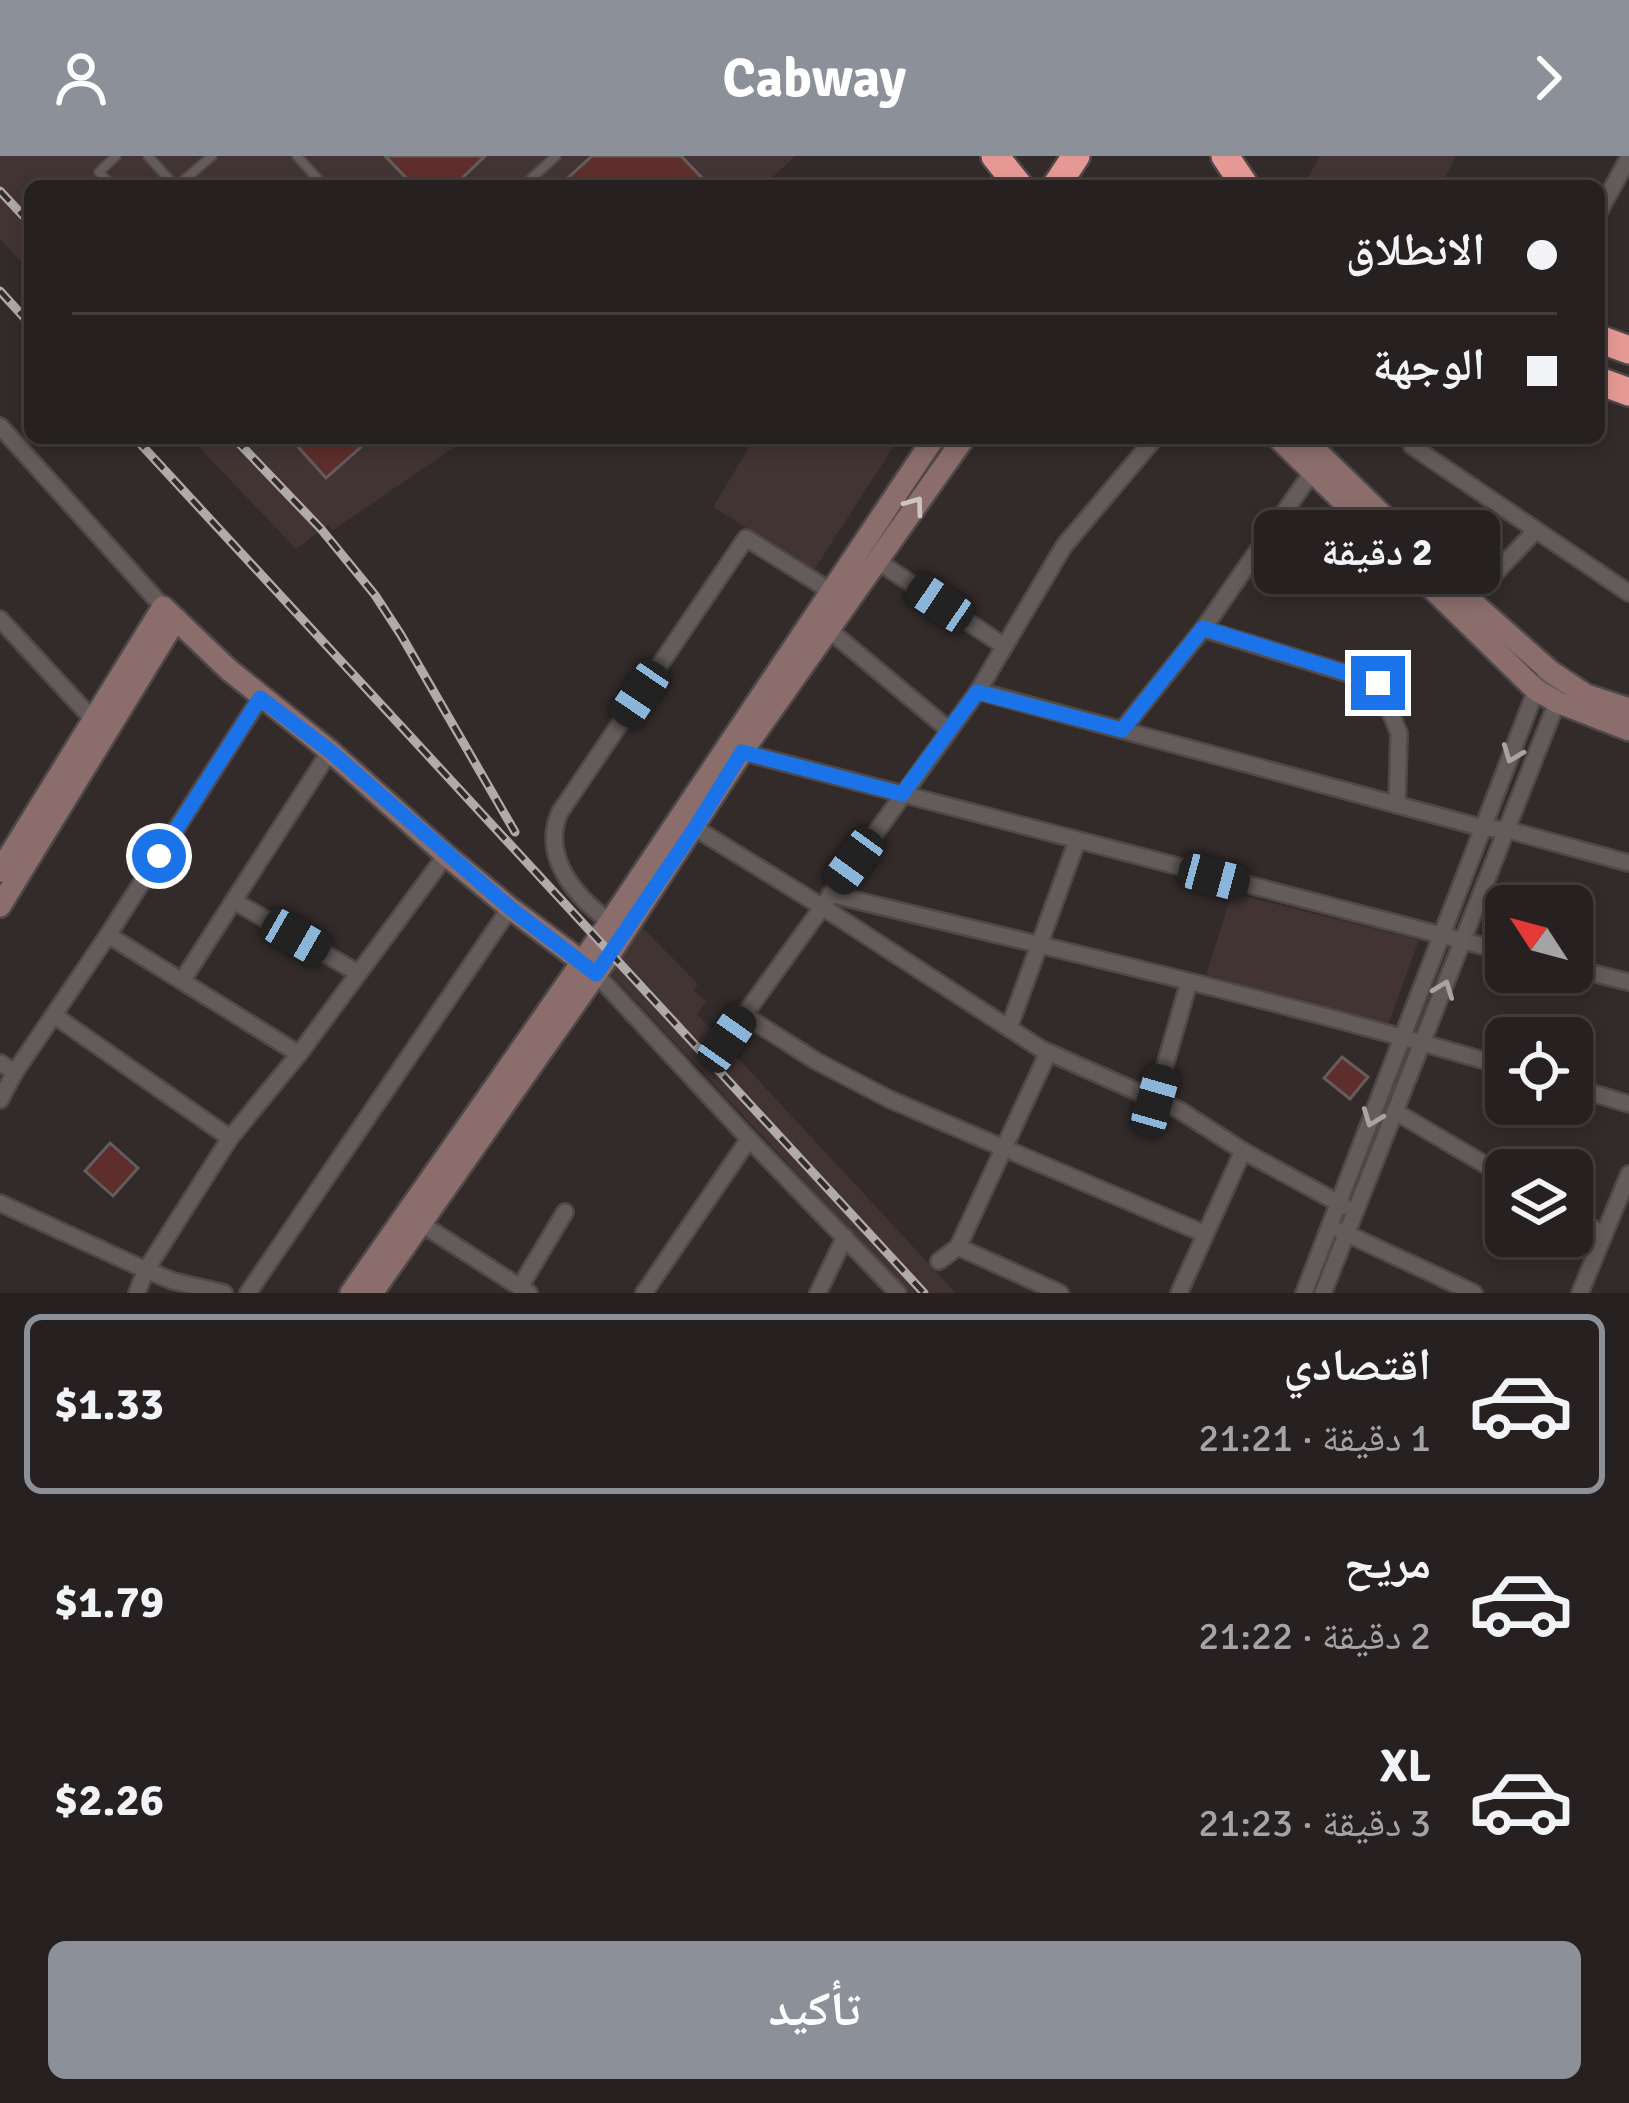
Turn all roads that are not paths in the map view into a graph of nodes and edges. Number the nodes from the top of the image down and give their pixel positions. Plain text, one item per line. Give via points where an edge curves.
1 (116, 156) edge
2 (148, 156) edge
3 (212, 156) edge
4 (297, 156) edge
5 (556, 156) edge
6 (994, 156) edge
7 (1629, 157) edge
8 (106, 180) edge
9 (170, 180) edge
10 (183, 180) edge
11 (319, 180) edge
12 (530, 180) edge
13 (1013, 180) edge
14 (1605, 201) edge
15 (0, 426) edge
16 (930, 444) edge
17 (960, 444) edge
18 (1150, 444) edge
19 (1284, 444) edge
20 (1309, 444) edge
21 (1412, 446) dead end
22 (1313, 471) junction
23 (1536, 530) junction
24 (876, 560) junction
25 (832, 592) junction
26 (1629, 593) edge
27 (1470, 600) junction
28 (169, 613) junction
29 (0, 619) edge
30 (1203, 628) junction
31 (828, 629) junction
32 (1004, 646) junction
33 (1550, 671) junction
34 (1536, 690) junction
35 (977, 692) junction
36 (260, 698) junction
37 (1557, 703) junction
38 (1629, 709) edge
39 (100, 726) junction
40 (949, 730) junction
41 (1122, 730) junction
42 (1629, 730) edge
43 (330, 751) junction
44 (742, 752) junction
45 (902, 794) junction
46 (1397, 805) junction
47 (695, 828) junction
48 (1483, 829) junction
49 (1508, 830) junction
50 (1077, 841) junction
51 (446, 855) junction
52 (1629, 863) edge
53 (0, 871) edge
54 (825, 900) junction
55 (233, 901) junction
56 (0, 906) edge
57 (510, 908) junction
58 (618, 927) junction
59 (108, 935) junction
60 (1441, 937) junction
61 (1463, 941) junction
62 (1039, 945) junction
63 (1485, 947) edge
64 (589, 968) junction
65 (358, 973) junction
66 (1593, 973) edge
67 (182, 981) junction
68 (1189, 982) junction
69 (1629, 982) edge
70 (744, 1015) junction
71 (55, 1016) junction
72 (1009, 1028) junction
73 (727, 1039) dead end
74 (1402, 1039) junction
75 (1424, 1042) junction
76 (1048, 1052) junction
77 (298, 1054) junction
78 (1485, 1061) edge
79 (0, 1063) edge
80 (16, 1072) junction
81 (1593, 1093) edge
82 (0, 1100) edge
83 (1155, 1100) junction
84 (1629, 1104) edge
85 (1396, 1112) junction
86 (230, 1138) junction
87 (748, 1139) junction
88 (1005, 1149) junction
89 (1243, 1150) junction
90 (1485, 1165) edge
91 (1629, 1174) edge
92 (0, 1203) edge
93 (1339, 1203) junction
94 (1356, 1211) junction
95 (565, 1212) dead end
96 (1622, 1213) edge
97 (420, 1223) junction
98 (1330, 1226) junction
99 (1593, 1228) edge
100 (1205, 1234) junction
101 (1347, 1234) junction
102 (1604, 1235) junction
103 (845, 1237) junction
104 (958, 1247) junction
105 (939, 1261) dead end
106 (146, 1270) junction
107 (524, 1290) edge
108 (136, 1293) edge
109 (224, 1293) edge
110 (248, 1293) edge
111 (351, 1293) edge
112 (372, 1293) edge
113 (644, 1293) edge
114 (818, 1293) edge
115 (898, 1293) edge
116 (1060, 1293) edge
117 (1179, 1293) edge
118 (1304, 1293) edge
119 (1323, 1293) edge
120 (1474, 1293) edge
121 (1580, 1293) edge

1 - 8 lane via 99,172
2 - 9 lane
3 - 10 lane
4 - 11 lane
5 - 12 lane
6 - 13 highway
7 - 14 street
15 - 28 street
16 - 25 street
24 -> 17 street
18 - 32 street via 1064,545
19 - 22 street
20 - 27 street
21 - 23 street
22 - 30 street
22 - 34 street
23 - 26 street
23 - 27 street
24 - 31 street
24 - 32 street
25 - 58 street
25 - 58 street via 746,538 556,820 555,849 573,888
27 - 33 street
28 - 36 street
28 - 39 street
29 - 39 street
30 - 41 street
30 - 46 street via 1378,683 1399,733
31 - 40 street
31 - 44 street
32 - 35 street
33 - 34 street
33 - 37 street
33 - 38 street via 1586,695
34 - 37 street
34 -> 48 street
35 - 40 street
35 - 41 street
36 - 43 street
36 - 59 street
37 - 42 street
37 - 49 street
39 - 53 street
39 - 56 street
40 - 45 street
41 - 46 street
43 - 51 street
43 - 55 street
44 - 45 street
44 - 47 street
45 - 50 street
45 - 54 street
46 - 48 street
47 - 54 street
47 - 58 street
48 - 49 street
48 - 60 street
49 - 52 street
49 - 61 street
50 - 60 street
50 - 62 street
51 - 57 street
51 - 65 street
54 - 62 street
54 - 70 street
54 - 72 street
55 - 65 street
55 - 67 street
57 - 64 street
57 - 110 street
58 - 64 street
59 - 67 street
59 - 71 street
60 - 61 street
60 - 74 street
61 - 63 street
75 -> 61 street
62 - 68 street
62 - 72 street
64 - 87 street
64 - 97 street
64 - 111 street
65 - 77 street
66 - 69 street
67 - 77 street
68 - 74 street
68 - 83 street
70 - 73 street
70 - 88 street via 889,1099
71 - 80 street
71 - 86 street
72 - 76 street
74 - 75 street
74 -> 93 street
75 - 78 street
75 - 85 street
76 - 83 street
76 - 88 street
77 - 86 street
79 - 80 street
80 - 82 street
81 - 84 street
83 - 89 street
85 - 90 street
85 - 94 street
86 - 106 street
87 - 103 street
87 - 113 street
88 - 100 street
88 - 104 street
89 - 93 street
89 - 100 street
91 - 96 street
92 - 106 street
93 - 94 street
93 - 98 street
94 - 101 street
95 - 107 street
96 - 102 street
97 - 107 street
97 - 112 street
98 - 101 street
98 - 118 street
99 - 102 street
100 - 117 street
101 - 119 street
101 - 120 street
102 - 121 street
103 - 114 street
103 - 115 street
104 - 105 street
104 - 116 street
106 - 108 street
106 - 109 street

